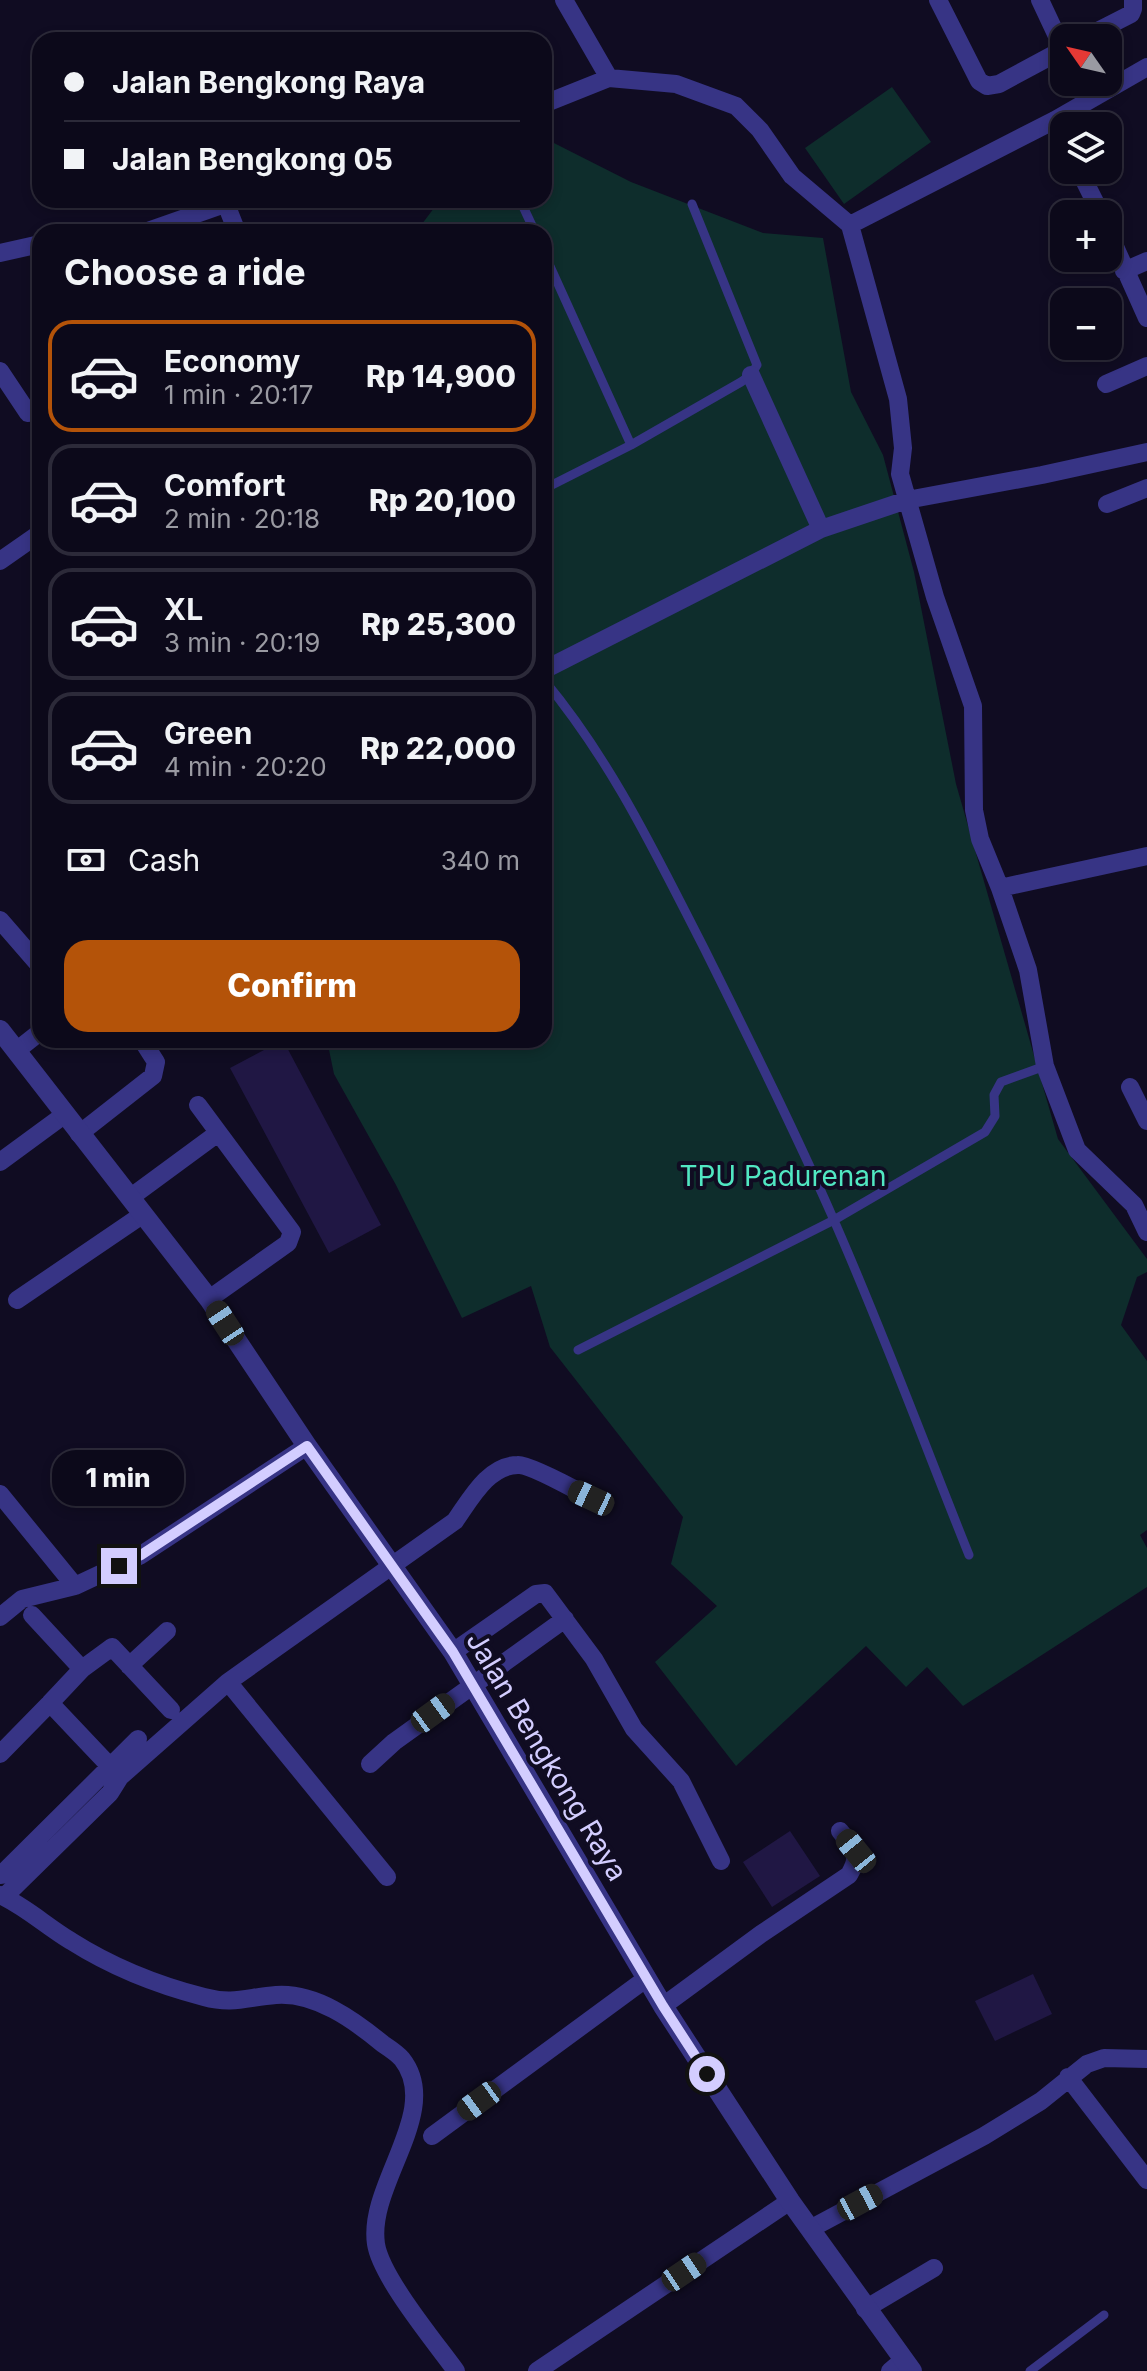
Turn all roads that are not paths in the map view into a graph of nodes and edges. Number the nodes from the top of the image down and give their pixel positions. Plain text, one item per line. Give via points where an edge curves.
1 (564, 0) edge
2 (938, 0) edge
3 (1040, 0) edge
4 (1138, 3) edge
5 (1052, 24) edge
6 (1111, 24) edge
7 (1050, 57) edge
8 (1147, 67) edge
9 (609, 78) junction
10 (552, 101) edge
11 (1069, 112) edge
12 (1050, 123) edge
13 (692, 204) dead end
14 (214, 208) edge
15 (168, 224) edge
16 (850, 225) junction
17 (32, 246) edge
18 (0, 253) edge
19 (1147, 261) edge
20 (1122, 266) edge
21 (552, 271) edge
22 (1124, 271) junction
23 (1147, 318) edge
24 (1147, 366) edge
25 (0, 371) edge
26 (751, 375) junction
27 (1106, 384) dead end
28 (28, 413) dead end
29 (631, 445) junction
30 (1147, 452) edge
31 (552, 485) edge
32 (1147, 488) edge
33 (907, 500) junction
34 (1107, 504) dead end
35 (821, 529) junction
36 (32, 539) edge
37 (0, 561) edge
38 (552, 666) edge
39 (552, 690) edge
40 (1147, 856) edge
41 (1000, 888) junction
42 (0, 920) edge
43 (32, 957) edge
44 (0, 1030) edge
45 (32, 1038) edge
46 (147, 1048) edge
47 (16, 1051) junction
48 (1045, 1066) junction
49 (1130, 1087) dead end
50 (198, 1105) dead end
51 (64, 1115) junction
52 (1147, 1121) edge
53 (218, 1133) junction
54 (79, 1134) junction
55 (0, 1162) edge
56 (1141, 1202) edge
57 (136, 1206) junction
58 (834, 1220) junction
59 (1147, 1232) edge
60 (209, 1299) junction
61 (17, 1300) dead end
62 (578, 1350) dead end
63 (307, 1446) junction
64 (0, 1494) edge
65 (591, 1498) dead end
66 (969, 1555) dead end
67 (390, 1566) junction
68 (75, 1586) junction
69 (32, 1615) dead end
70 (0, 1617) edge
71 (565, 1619) junction
72 (167, 1631) dead end
73 (453, 1652) junction
74 (129, 1666) junction
75 (82, 1669) junction
76 (228, 1682) junction
77 (472, 1685) junction
78 (50, 1703) junction
79 (171, 1710) dead end
80 (138, 1739) dead end
81 (0, 1754) edge
82 (370, 1764) dead end
83 (115, 1772) junction
84 (840, 1831) dead end
85 (721, 1861) dead end
86 (1, 1875) edge
87 (387, 1877) dead end
88 (2, 1896) edge
89 (647, 1978) junction
90 (663, 2006) junction
91 (1147, 2059) edge
92 (1068, 2077) junction
93 (432, 2136) dead end
94 (1147, 2180) edge
95 (790, 2201) junction
96 (810, 2229) junction
97 (934, 2268) dead end
98 (865, 2309) junction
99 (1104, 2315) dead end
100 (902, 2367) edge
101 (456, 2371) edge
102 (537, 2371) edge
103 (1030, 2371) edge

1 - 9 street
2 - 7 street via 979,81 987,86
3 - 5 street
4 - 6 street via 1131,14
8 - 11 street
9 - 10 street
9 - 16 street via 676,84 736,106 792,176
12 - 16 street
13 - 26 lane via 757,365
14 - 15 street
16 - 33 street via 898,399 900,474
17 - 18 street
19 - 22 street
20 - 22 street
21 - 29 lane
22 - 23 street
24 - 27 street
25 - 28 street
26 - 29 lane
26 - 35 street
29 - 31 lane
30 - 33 street
32 - 34 street
33 - 35 street
33 - 41 street via 973,706 974,810
35 - 38 street
36 - 37 street
39 - 58 lane via 605,762 660,862
40 - 41 street
41 - 48 street via 1028,970
42 - 43 street
44 - 47 street, Jalan Bengkong Raya
45 - 47 street
46 - 54 street via 156,1062 153,1076
47 - 51 street, Jalan Bengkong Raya
48 - 56 street via 1077,1150
48 - 58 lane via 1001,1082 994,1095 995,1116 985,1132
49 - 52 street
50 - 53 street
51 - 54 street, Jalan Bengkong Raya
51 - 55 street
53 - 57 street
53 - 60 street via 292,1232 288,1243
54 - 57 street, Jalan Bengkong Raya
56 - 59 street
57 - 60 street, Jalan Bengkong Raya
57 - 61 street
58 - 62 lane
58 - 66 lane
60 - 63 street, Jalan Bengkong Raya
63 - 67 street, Jalan Bengkong Raya
63 - 68 street via 141,1555
64 - 68 street
65 - 67 street via 519,1464 498,1470 455,1521
67 - 73 street, Jalan Bengkong Raya
67 - 76 street
68 - 70 street via 22,1599
69 - 75 street
71 - 73 street via 545,1593 536,1594
71 - 77 street
71 - 85 street via 634,1729 681,1781
72 - 74 street
73 - 77 street, Jalan Bengkong Raya
74 - 75 street via 112,1647
74 - 79 street
75 - 78 street
76 - 83 street
76 - 87 street
77 - 82 street
77 - 89 street, Jalan Bengkong Raya
78 - 81 street
78 - 83 street
80 - 83 street
83 - 86 street
83 - 88 street via 110,1793
84 - 90 street via 856,1851 857,1862 849,1875
88 - 101 street via 117,1968 229,2002 274,1995 309,1998 357,2023 402,2059 413,2082 414,2106 409,2132 383,2188 376,2243 384,2267
89 - 90 street, Jalan Bengkong Raya
89 - 93 street
90 - 95 street, Jalan Bengkong Raya
91 - 92 street via 1104,2058
92 - 94 street
92 - 96 street via 1041,2101 984,2136
95 - 96 street, Jalan Bengkong Raya
95 - 102 street
96 - 98 street, Jalan Bengkong Raya
97 - 98 street
98 - 100 street, Jalan Bengkong Raya
99 - 103 lane

